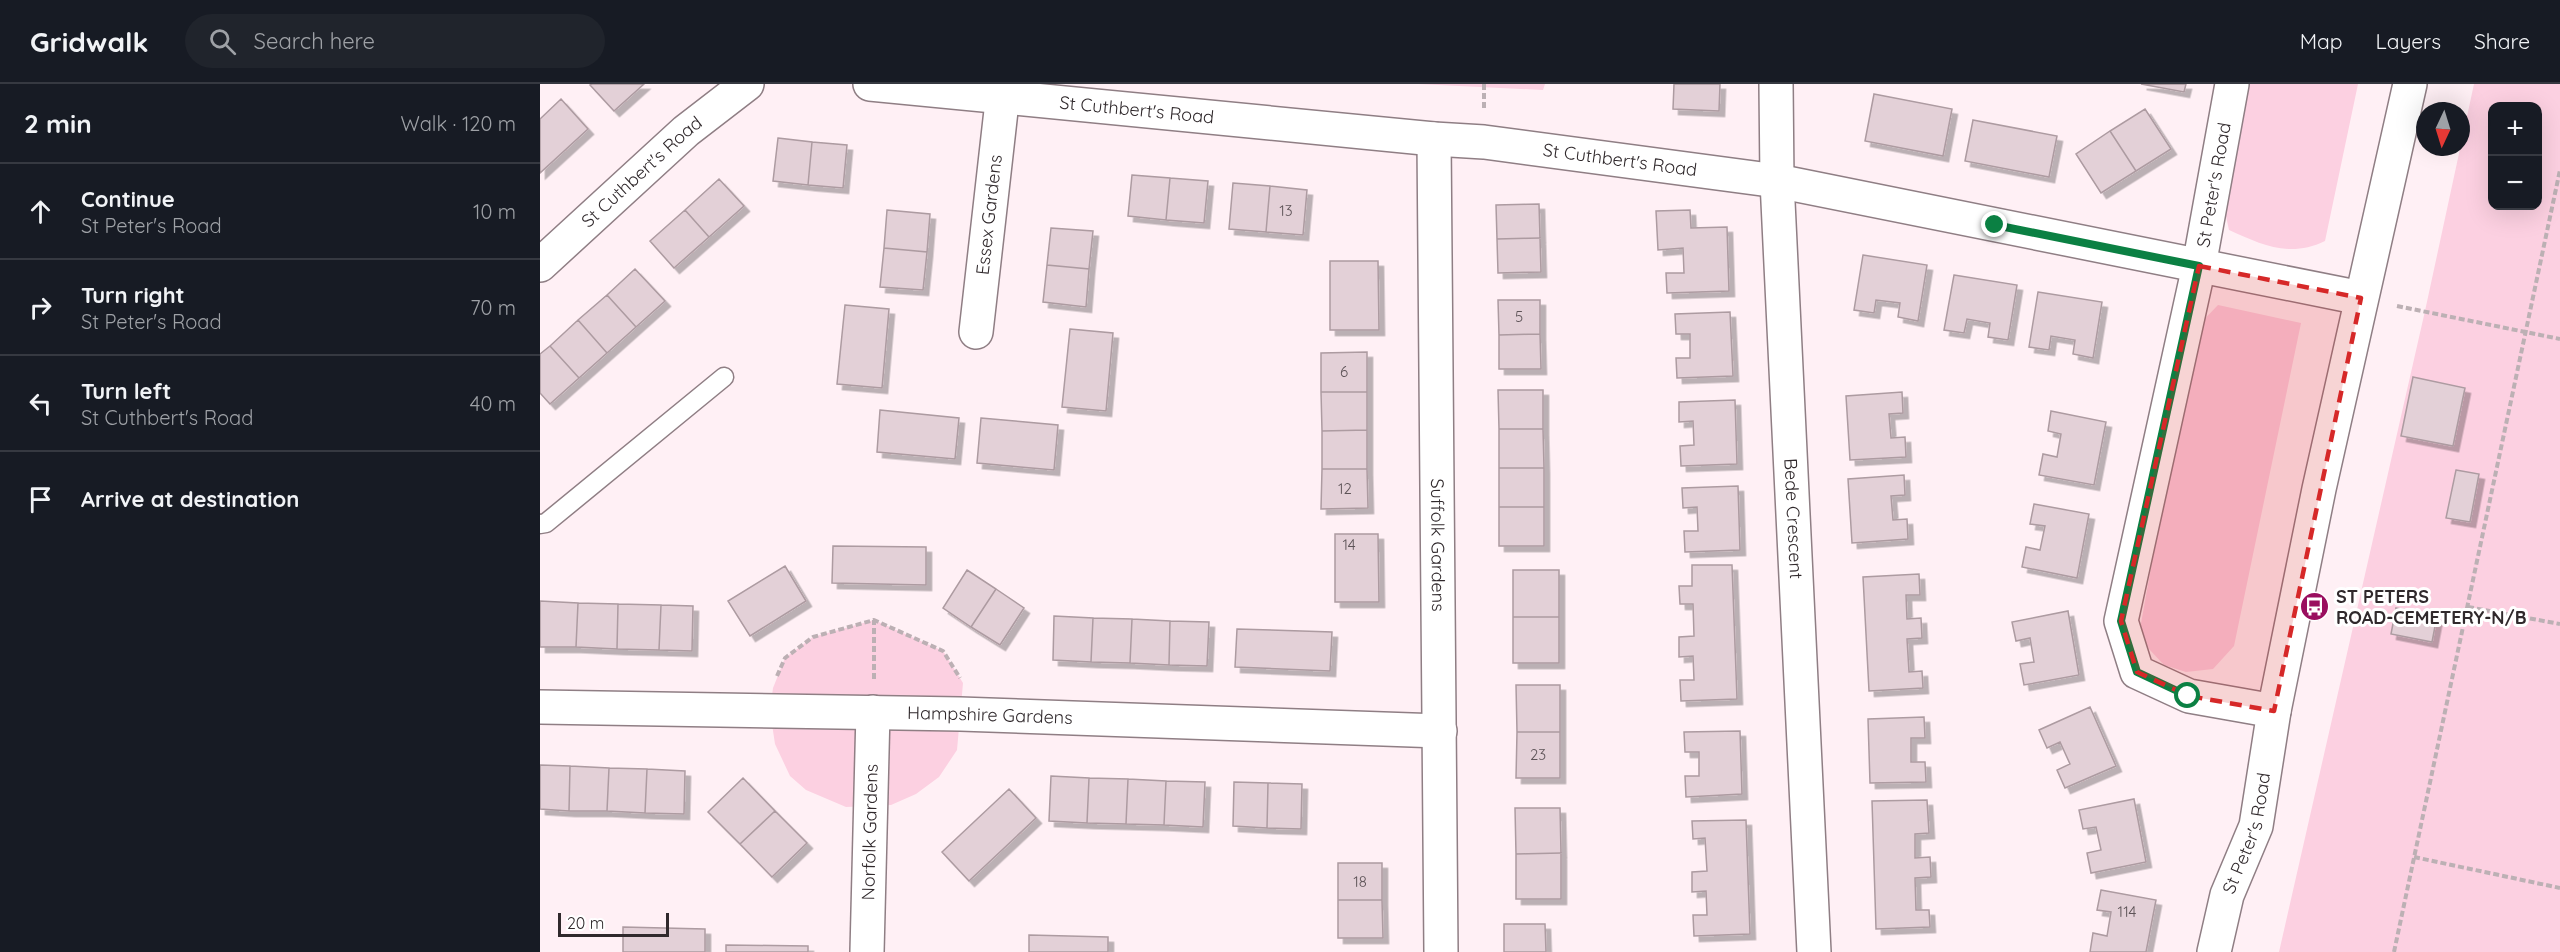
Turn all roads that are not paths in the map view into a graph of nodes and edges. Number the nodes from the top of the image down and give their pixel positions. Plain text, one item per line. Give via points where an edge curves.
1 (747, 84) edge
2 (870, 84) edge
3 (1776, 84) edge
4 (2232, 84) edge
5 (2410, 84) edge
6 (1003, 91) edge
7 (1434, 139) junction
8 (1777, 181) junction
9 (540, 265) edge
10 (2199, 266) junction
11 (2361, 298) junction
12 (976, 332) dead end
13 (724, 376) dead end
14 (540, 524) edge
15 (540, 707) edge
16 (2274, 711) junction
17 (873, 712) junction
18 (1440, 731) junction
19 (867, 952) edge
20 (1441, 952) edge
21 (1814, 952) edge
22 (2214, 952) edge

1 - 9 street, St Cuthbert's Road via 686,131
2 - 6 street, St Cuthbert's Road
3 - 8 street, Bede Crescent
4 - 10 street, St Peter's Road
5 - 11 street, St Peter's Road
6 - 7 street, St Cuthbert's Road
6 - 12 street, Essex Gardens
7 - 8 street, St Cuthbert's Road via 1484,142
7 - 18 street, Suffolk Gardens
8 - 10 street, St Cuthbert's Road
8 - 21 street, Bede Crescent
10 - 11 street, St Cuthbert's Road
10 - 16 street, St Peter's Road via 2121,621 2137,672 2188,696
11 - 16 street, St Peter's Road
13 - 14 lane
15 - 17 street, Hampshire Gardens
16 - 22 street, St Peter's Road via 2256,826 2227,895
17 - 18 street, Hampshire Gardens
17 - 19 street, Norfolk Gardens
18 - 20 street, Suffolk Gardens

